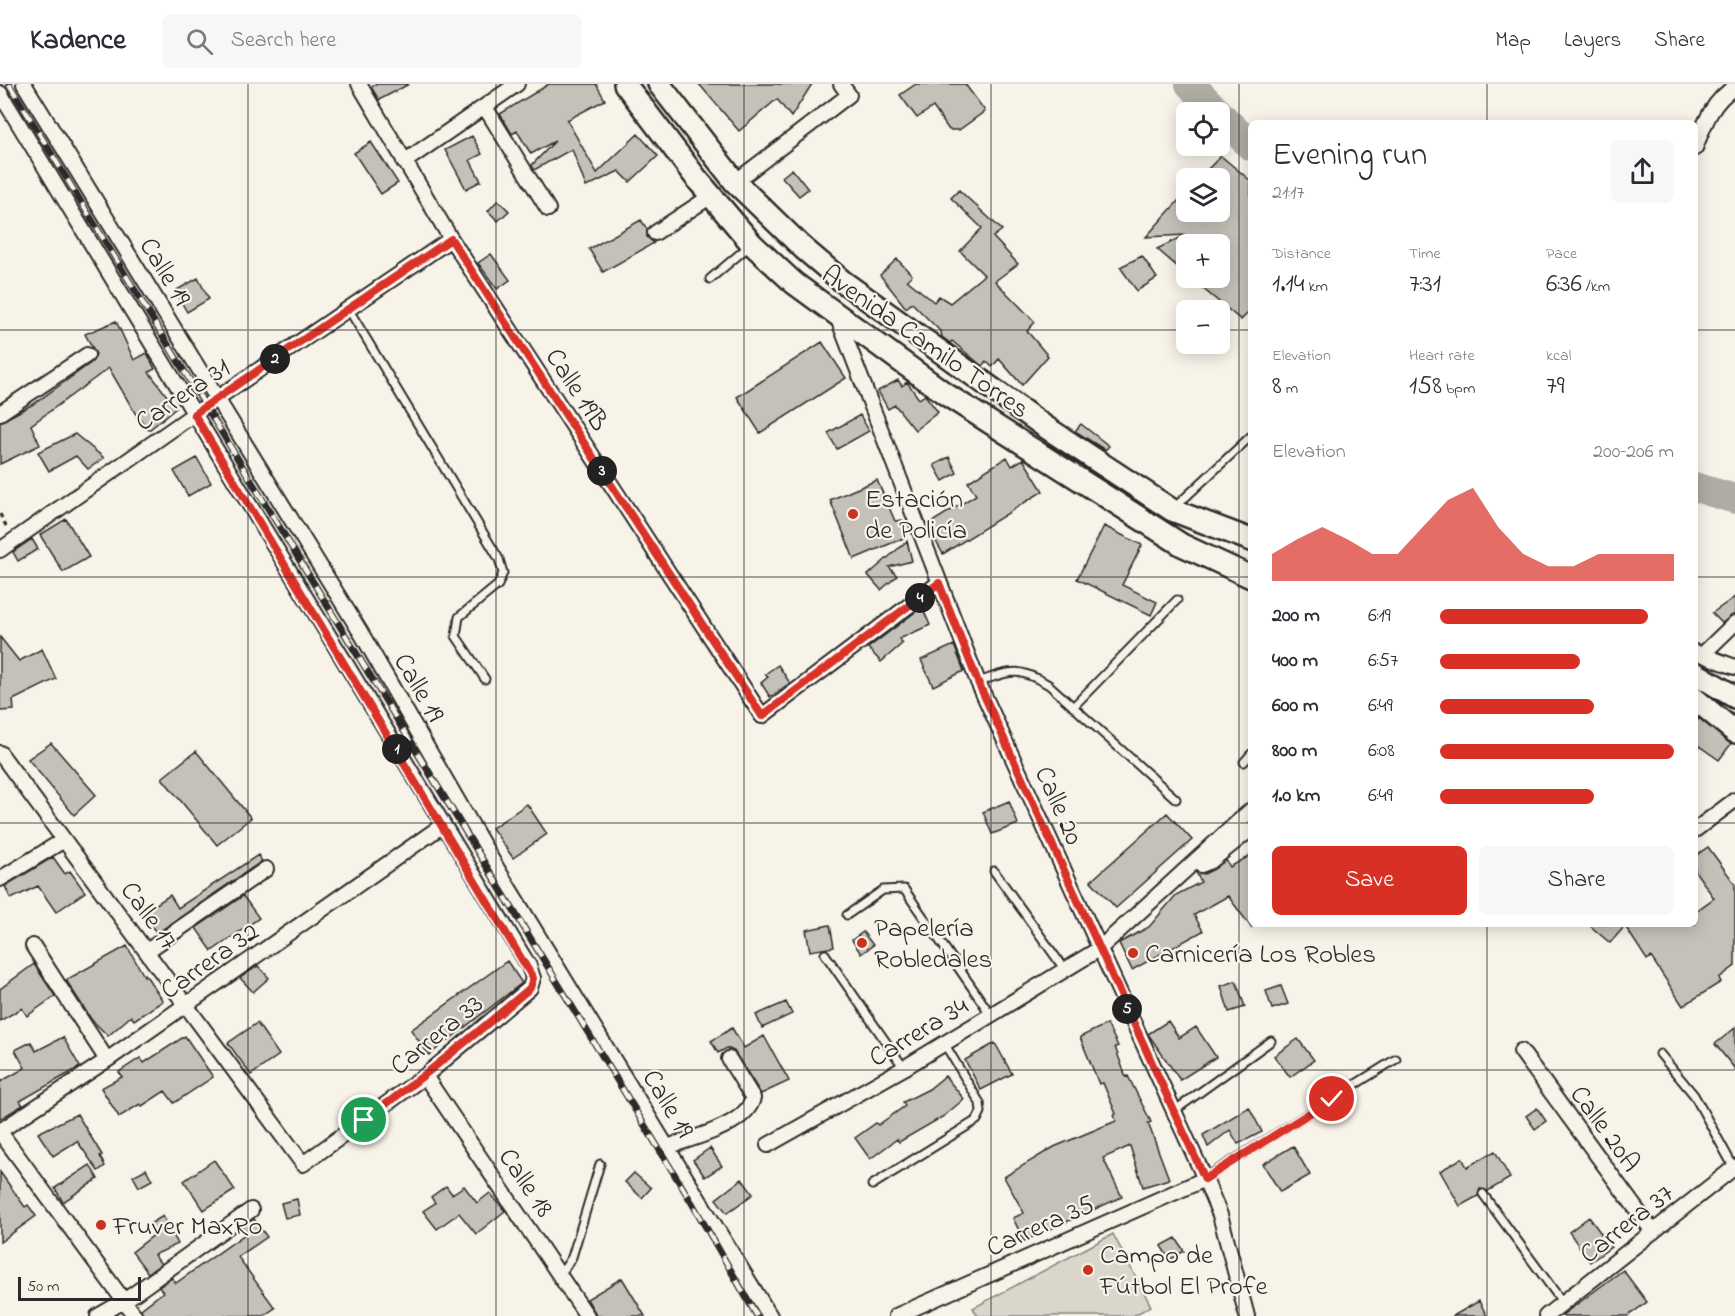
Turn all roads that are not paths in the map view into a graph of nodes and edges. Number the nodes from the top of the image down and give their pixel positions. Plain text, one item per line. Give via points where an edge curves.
1 (24, 84) edge
2 (359, 84) edge
3 (517, 84) edge
4 (625, 84) edge
5 (659, 84) edge
6 (1735, 87) edge
7 (845, 90) edge
8 (0, 93) edge
9 (485, 107) junction
10 (1698, 140) edge
11 (404, 162) junction
12 (735, 182) junction
13 (711, 196) junction
14 (548, 209) dead end
15 (655, 233) dead end
16 (451, 239) junction
17 (752, 244) junction
18 (710, 279) dead end
19 (349, 310) junction
20 (836, 311) junction
21 (87, 355) dead end
22 (217, 398) junction
23 (0, 413) edge
24 (194, 414) junction
25 (1248, 439) edge
26 (1172, 510) junction
27 (1248, 539) edge
28 (0, 550) edge
29 (1248, 576) edge
30 (939, 583) junction
31 (1178, 600) dead end
32 (1735, 623) edge
33 (1700, 652) edge
34 (1735, 667) edge
35 (1698, 675) edge
36 (485, 679) dead end
37 (978, 682) junction
38 (1735, 698) edge
39 (1698, 701) edge
40 (1074, 707) junction
41 (1735, 732) edge
42 (0, 753) edge
43 (1248, 757) edge
44 (1244, 762) dead end
45 (1176, 799) dead end
46 (1735, 800) edge
47 (1248, 813) edge
48 (443, 825) junction
49 (1698, 828) edge
50 (1248, 831) edge
51 (64, 840) junction
52 (1197, 860) junction
53 (266, 869) dead end
54 (994, 871) dead end
55 (0, 879) edge
56 (847, 915) dead end
57 (33, 946) dead end
58 (1099, 949) junction
59 (147, 951) junction
60 (825, 954) dead end
61 (1065, 970) junction
62 (533, 978) joint
63 (186, 1005) junction
64 (991, 1015) junction
65 (1271, 1041) dead end
66 (944, 1043) junction
67 (1521, 1051) dead end
68 (1660, 1054) dead end
69 (729, 1059) dead end
70 (1396, 1059) dead end
71 (107, 1060) junction
72 (904, 1068) junction
73 (425, 1076) junction
74 (1174, 1111) junction
75 (0, 1132) edge
76 (768, 1146) dead end
77 (667, 1147) junction
78 (303, 1164) joint
79 (600, 1164) dead end
80 (1734, 1167) edge
81 (1205, 1179) junction
82 (872, 1185) dead end
83 (1483, 1194) dead end
84 (251, 1210) dead end
85 (1653, 1233) junction
86 (561, 1274) junction
87 (124, 1300) junction
88 (1563, 1303) junction
89 (98, 1316) edge
90 (135, 1316) edge
91 (587, 1316) edge
92 (770, 1316) edge
93 (896, 1316) edge
94 (1246, 1316) edge
95 (1546, 1316) edge

1 - 22 street, Calle 19
2 - 11 street, Calle 19B
3 - 9 street
4 - 13 main road, Avenida Camilo Torres
5 - 12 main road, Avenida Camilo Torres
6 - 10 street via 1708,114
7 - 12 street
8 - 24 street, Calle 19
9 - 11 street
9 - 14 street
11 - 16 street, Calle 19B
12 - 26 main road, Avenida Camilo Torres via 803,248 910,332
13 - 15 street
13 - 17 main road, Avenida Camilo Torres
16 - 19 street, Carrera 31
16 - 30 street, Calle 19B via 762,716
17 - 18 lane
17 - 20 main road, Avenida Camilo Torres via 794,283
19 - 22 street, Carrera 31
19 - 36 lane via 499,559 503,573 498,585 459,616 456,636
20 - 29 main road, Avenida Camilo Torres via 947,395 1072,476 1182,544
20 - 30 street, Calle 20
21 - 23 street
22 - 24 street, Carrera 31
22 - 77 street, Calle 19
24 - 28 street, Carrera 31
24 - 48 street, Calle 19
25 - 26 lane
26 - 27 main road, Avenida Camilo Torres
30 - 37 street, Calle 20
31 - 40 lane
32 - 33 street
33 - 34 street
35 - 38 main road
37 - 40 lane via 1010,672 1027,672
37 - 58 street, Calle 20
39 - 41 main road
40 - 45 lane
42 - 51 street, Calle 17
43 - 44 lane
46 - 49 street
47 - 52 street, Carrera 34
48 - 62 street, Calle 19
48 - 63 street, Carrera 32
50 - 52 street via 1211,861 1201,865
51 - 55 street
51 - 59 street, Calle 17
52 - 58 street, Carrera 34
53 - 59 street
54 - 61 lane
56 - 64 lane via 883,890 904,889
57 - 71 street
58 - 61 street, Carrera 34
58 - 74 street, Calle 20
59 - 63 street, Calle 17
60 - 72 lane
61 - 64 street, Carrera 34
62 - 73 street, Carrera 33 via 530,988
63 - 71 street, Carrera 32
63 - 78 street, Calle 17
64 - 66 street, Carrera 34
65 - 74 lane
66 - 72 street, Carrera 34
66 - 82 lane via 980,1103 978,1120
67 - 85 street, Calle 20A
68 - 80 lane via 1695,1095
69 - 77 street via 753,1098 747,1111 715,1130
70 - 81 lane
71 - 75 street, Carrera 32
72 - 76 street, Carrera 34
73 - 78 street, Carrera 33
73 - 86 street, Calle 18
74 - 81 street, Calle 20
75 - 87 street
77 - 92 street, Calle 19
79 - 86 lane via 572,1257
80 - 85 street, Carrera 37
81 - 93 street, Carrera 35
81 - 94 street, Calle 20 via 1220,1215
83 - 88 lane
84 - 87 street
85 - 88 street, Carrera 37
86 - 91 street, Calle 18
87 - 89 street
87 - 90 street
88 - 95 street, Carrera 37

